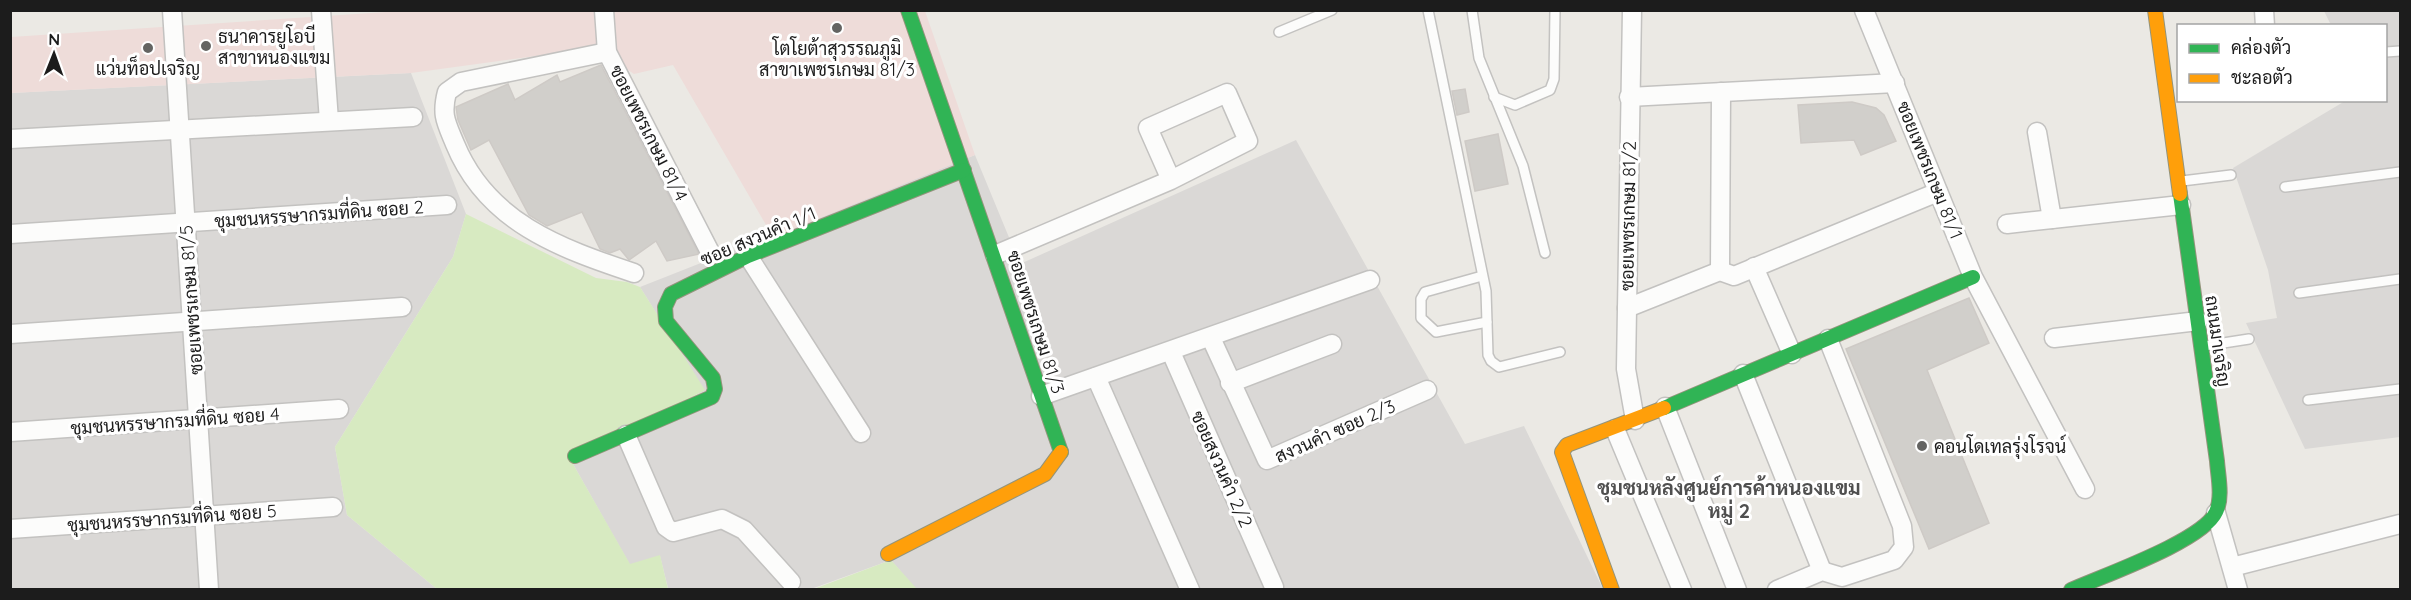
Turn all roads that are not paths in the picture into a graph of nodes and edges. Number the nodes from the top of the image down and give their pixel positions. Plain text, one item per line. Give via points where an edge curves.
1 (172, 10) edge
2 (321, 10) edge
3 (604, 10) edge
4 (908, 10) edge
5 (1332, 10) edge
6 (1428, 10) edge
7 (1472, 10) edge
8 (1555, 10) edge
9 (1632, 10) edge
10 (1864, 10) edge
11 (2155, 10) edge
12 (1279, 32) dead end
13 (608, 52) junction
14 (2170, 65) edge
15 (1895, 83) junction
16 (1721, 92) junction
17 (1494, 97) junction
18 (1629, 97) junction
19 (413, 117) dead end
20 (329, 121) junction
21 (179, 128) junction
22 (2037, 132) dead end
23 (10, 139) edge
24 (964, 171) junction
25 (2400, 172) edge
26 (2231, 175) dead end
27 (1171, 180) junction
28 (2178, 181) junction
29 (2285, 187) dead end
30 (1938, 192) junction
31 (447, 205) dead end
32 (2181, 205) junction
33 (2052, 219) junction
34 (186, 224) junction
35 (2007, 225) dead end
36 (10, 234) edge
37 (710, 252) dead end
38 (1545, 253) dead end
39 (995, 255) junction
40 (748, 256) junction
41 (1755, 267) junction
42 (1720, 271) junction
43 (634, 273) dead end
44 (1482, 276) junction
45 (1973, 277) junction
46 (2400, 279) edge
47 (1370, 280) dead end
48 (2299, 293) dead end
49 (402, 307) dead end
50 (1627, 308) junction
51 (2198, 321) junction
52 (1487, 322) junction
53 (192, 323) junction
54 (10, 334) edge
55 (1212, 338) junction
56 (2054, 338) dead end
57 (1828, 339) junction
58 (2249, 339) dead end
59 (1332, 344) dead end
60 (2201, 346) junction
61 (1171, 352) junction
62 (1560, 352) dead end
63 (1792, 354) junction
64 (1743, 374) junction
65 (1096, 377) junction
66 (1230, 383) junction
67 (2400, 389) edge
68 (1427, 390) dead end
69 (1041, 396) junction
70 (2308, 400) dead end
71 (1665, 407) junction
72 (339, 409) dead end
73 (198, 420) junction
74 (1635, 420) junction
75 (1615, 429) junction
76 (10, 432) edge
77 (861, 433) dead end
78 (626, 435) junction
79 (575, 456) dead end
80 (2085, 489) dead end
81 (333, 507) dead end
82 (2216, 513) junction
83 (205, 515) junction
84 (2400, 524) edge
85 (10, 529) edge
86 (888, 554) dead end
87 (2232, 567) junction
88 (1822, 571) junction
89 (791, 582) dead end
90 (1274, 587) dead end
91 (209, 590) edge
92 (1190, 590) edge
93 (1612, 590) edge
94 (1682, 590) edge
95 (1737, 590) edge
96 (1778, 590) edge
97 (2071, 590) edge
98 (2238, 590) edge

1 - 21 street, ซอยเพชรเกษม 81/5
2 - 20 street
3 - 13 street, ซอยเพชรเกษม 81/4
4 - 24 street, ซอยเพชรเกษม 81/3
5 - 12 lane
6 - 44 lane
7 - 17 lane via 1479,58
8 - 17 lane via 1554,79 1550,90 1515,105
9 - 18 street, ซอยเพชรเกษม 81/2
10 - 15 street, ซอยเพชรเกษม 81/1
11 - 14 street, ถนนมาเจริญ
13 - 37 street, ซอยเพชรเกษม 81/4
13 - 43 street via 461,82 447,92 442,112 465,169 508,216 584,256
14 - 28 street, ถนนมาเจริญ
15 - 16 street
15 - 30 street, ซอยเพชรเกษม 81/1
16 - 18 street
16 - 42 street
17 - 38 lane via 1523,166
18 - 50 street, ซอยเพชรเกษม 81/2
19 - 20 street
20 - 21 street
21 - 23 street
21 - 34 street, ซอยเพชรเกษม 81/5
22 - 33 street
24 - 39 street, ซอยเพชรเกษม 81/3
24 - 40 street, ซอย สงวนคำ 1/1
25 - 29 lane
26 - 28 lane
27 - 27 street via 1148,128 1227,93 1248,141
27 - 39 street
28 - 32 street, ถนนมาเจริญ
30 - 41 street
30 - 45 street, ซอยเพชรเกษม 81/1
31 - 34 street, ชุมชนหรรษากรมที่ดิน ซอย 2
32 - 33 street
32 - 51 street, ถนนมาเจริญ
33 - 35 street
34 - 36 street, ชุมชนหรรษากรมที่ดิน ซอย 2
34 - 53 street, ซอยเพชรเกษม 81/5
39 - 69 street, ซอยเพชรเกษม 81/3
40 - 77 street
40 - 78 street, ซอย สงวนคำ 1/1 via 671,294 665,307 666,321 713,378 712,397
41 - 42 street via 1734,276
41 - 63 street
42 - 50 street
44 - 52 lane
44 - 52 lane via 1425,292 1421,318 1436,332
45 - 57 street
45 - 80 street, ซอยเพชรเกษม 81/1
46 - 48 lane
47 - 55 street
49 - 53 street
50 - 74 street, ซอยเพชรเกษม 81/2 via 1626,369
51 - 56 street
51 - 60 street, ถนนมาเจริญ
52 - 62 lane via 1488,355 1499,367
53 - 54 street
53 - 73 street, ซอยเพชรเกษม 81/5
55 - 61 street
55 - 66 street, สงวนคำ ซอย 2/3
57 - 63 street
57 - 88 street via 1902,526 1904,547 1894,560 1842,577
58 - 60 lane
59 - 66 street
60 - 82 street, ถนนมาเจริญ via 2217,461
61 - 65 street
61 - 90 street, ซอยสงวนคำ 2/2
63 - 64 street
64 - 71 street
64 - 88 street
65 - 69 street
65 - 92 street
66 - 68 street, สงวนคำ ซอย 2/3 via 1267,460
67 - 70 lane
69 - 86 street, ซอยเพชรเกษม 81/3 via 1062,450 1045,474
71 - 74 street
71 - 95 street
72 - 73 street, ชุมชนหรรษากรมที่ดิน ซอย 4
73 - 76 street, ชุมชนหรรษากรมที่ดิน ซอย 4
73 - 83 street, ซอยเพชรเกษม 81/5
74 - 75 street
75 - 93 street via 1567,446 1562,452
75 - 94 street
78 - 79 street
78 - 89 street via 666,527 673,532 684,531 722,519 744,530
81 - 83 street, ชุมชนหรรษากรมที่ดิน ซอย 5
82 - 87 street
82 - 97 street via 2203,529
83 - 85 street, ชุมชนหรรษากรมที่ดิน ซอย 5
83 - 91 street, ซอยเพชรเกษม 81/5
84 - 87 street
87 - 98 street
88 - 96 street

